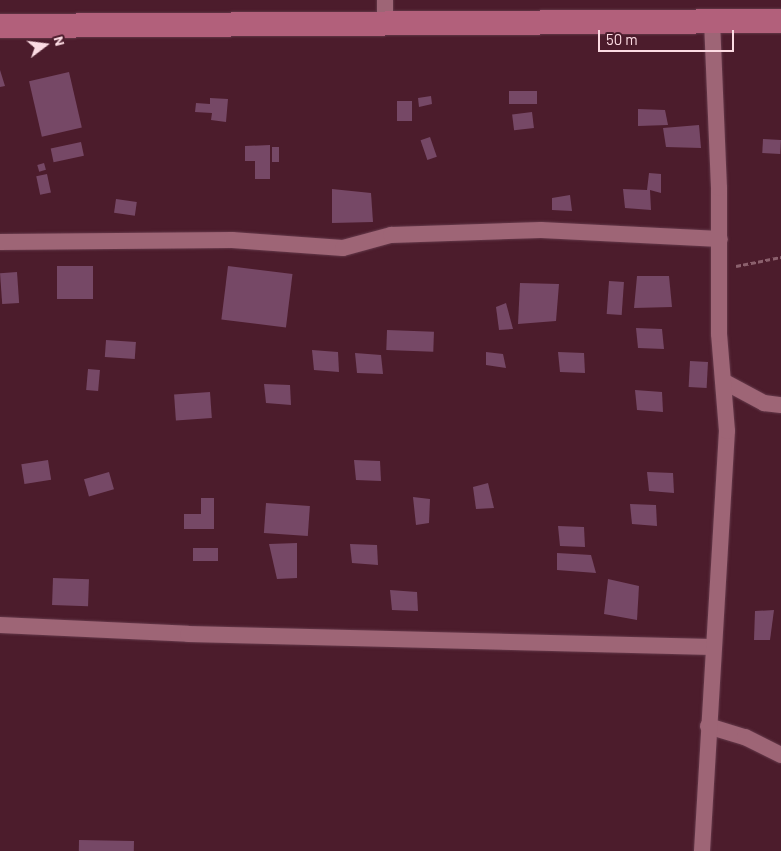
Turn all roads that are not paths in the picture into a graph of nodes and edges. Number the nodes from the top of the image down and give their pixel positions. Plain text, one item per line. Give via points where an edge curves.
1 (385, 0) edge
2 (712, 21) junction
3 (781, 21) edge
4 (385, 23) junction
5 (0, 26) edge
6 (720, 239) junction
7 (0, 242) edge
8 (723, 381) junction
9 (781, 405) edge
10 (0, 625) edge
11 (712, 647) junction
12 (708, 726) junction
13 (781, 755) edge
14 (702, 851) edge

1 - 4 street
2 - 3 main road
2 - 4 main road
2 - 6 street via 716,60
4 - 5 main road
6 - 7 street via 541,230 391,235 343,248 232,240
6 - 8 street via 718,270
8 - 9 street via 764,404
8 - 11 street via 727,431
10 - 11 street via 188,634
11 - 12 street
12 - 13 street via 745,736
12 - 14 street

